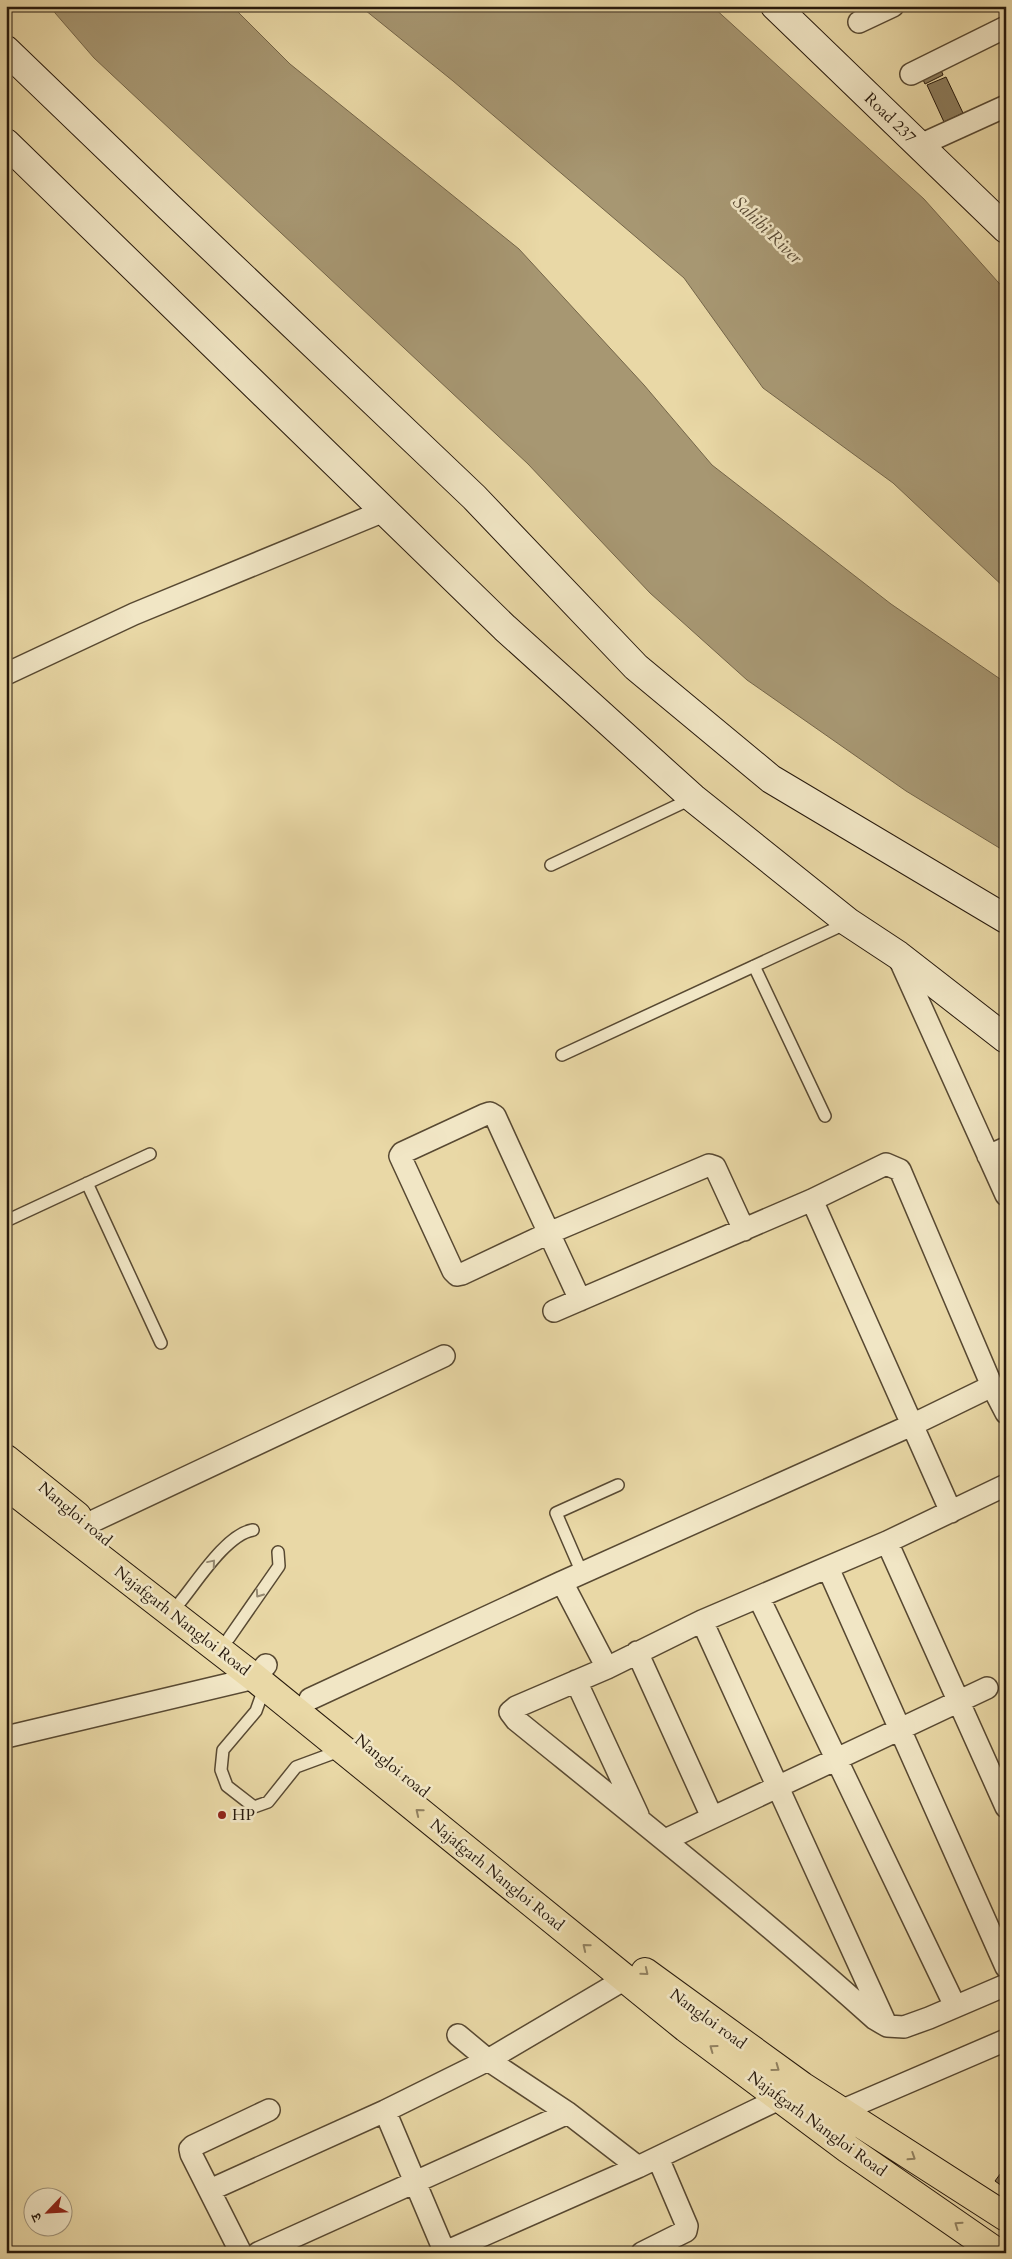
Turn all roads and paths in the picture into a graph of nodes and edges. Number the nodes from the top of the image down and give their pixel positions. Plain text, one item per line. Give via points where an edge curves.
1 (775, 6) edge
2 (893, 6) edge
3 (859, 22) dead end
4 (1006, 27) edge
5 (6, 50) edge
6 (911, 74) dead end
7 (1006, 106) edge
8 (6, 143) edge
9 (918, 146) junction
10 (1006, 229) edge
11 (384, 510) junction
12 (6, 674) edge
13 (693, 798) junction
14 (551, 866) dead end
15 (1006, 919) edge
16 (848, 922) junction
17 (898, 956) junction
18 (754, 966) junction
19 (1006, 1038) edge
20 (562, 1055) dead end
21 (825, 1116) dead end
22 (997, 1152) edge
23 (150, 1154) dead end
24 (87, 1183) junction
25 (1006, 1195) edge
26 (812, 1200) junction
27 (6, 1221) edge
28 (744, 1230) junction
29 (549, 1233) junction
30 (580, 1300) junction
31 (554, 1311) dead end
32 (161, 1343) dead end
33 (444, 1356) dead end
34 (992, 1386) junction
35 (1006, 1413) edge
36 (914, 1424) junction
37 (6, 1460) edge
38 (6, 1485) edge
39 (618, 1485) dead end
40 (1006, 1485) edge
41 (951, 1512) junction
42 (87, 1524) junction
43 (254, 1530) dead end
44 (887, 1542) junction
45 (278, 1552) dead end
46 (828, 1568) junction
47 (582, 1573) junction
48 (562, 1582) junction
49 (759, 1598) junction
50 (181, 1601) junction
51 (702, 1622) junction
52 (229, 1638) junction
53 (637, 1652) junction
54 (607, 1668) junction
55 (262, 1677) junction
56 (576, 1681) junction
57 (987, 1688) dead end
58 (310, 1699) junction
59 (957, 1701) junction
60 (900, 1729) junction
61 (6, 1737) edge
62 (342, 1750) junction
63 (836, 1759) junction
64 (777, 1788) junction
65 (1006, 1807) edge
66 (712, 1817) junction
67 (640, 1820) junction
68 (665, 1840) junction
69 (1006, 1966) edge
70 (625, 1979) junction
71 (1006, 1985) edge
72 (955, 2006) junction
73 (887, 2026) junction
74 (458, 2036) dead end
75 (1006, 2040) edge
76 (745, 2058) junction
77 (488, 2060) junction
78 (781, 2098) junction
79 (269, 2110) dead end
80 (840, 2111) junction
81 (385, 2112) junction
82 (568, 2113) junction
83 (658, 2158) junction
84 (638, 2167) junction
85 (415, 2182) junction
86 (210, 2190) junction
87 (1006, 2217) edge
88 (444, 2252) edge
89 (241, 2253) edge
90 (258, 2253) edge
91 (642, 2253) edge
92 (998, 2253) edge

1 - 9 street, Road 237
2 - 3 street
4 - 6 street
5 - 15 street via 467,490 636,667 771,779
7 - 9 street
8 - 11 street
9 - 10 street, Road 237
11 - 12 street via 134,614
11 - 13 street via 505,628
13 - 14 lane
13 - 16 street
16 - 17 street
16 - 18 lane
17 - 19 street
17 - 22 street
18 - 20 lane
18 - 21 lane
22 - 25 street
23 - 24 lane
24 - 27 lane
24 - 32 lane
26 - 28 street
26 - 34 street via 886,1164 900,1170
26 - 36 street
28 - 29 street via 715,1167 709,1165
28 - 30 street
29 - 29 street via 495,1116 490,1113 400,1156 457,1275
29 - 30 street
30 - 31 street
33 - 42 street
34 - 35 street
34 - 36 street
36 - 41 street
36 - 47 street
37 - 42 main road, Nangloi road
38 - 55 main road, Najafgarh Nangloi Road
39 - 47 lane via 556,1513
40 - 41 street
41 - 44 street
42 - 50 main road, Nangloi road
50 -> 43 lane via 232,1538
44 - 46 street
44 - 59 street
45 -> 52 lane via 279,1566
46 - 49 street
46 - 60 street
47 - 48 street
48 - 54 street
48 - 58 street
49 - 51 street
49 - 63 street
50 - 52 main road, Nangloi road
51 - 53 street
51 - 64 street
52 - 55 main road, Nangloi road
53 - 54 street
53 - 66 street
54 - 56 street
55 - 58 main road, Nangloi road
55 - 61 street
55 - 62 main road, Najafgarh Nangloi Road
55 - 62 lane via 256,1710 223,1750 221,1770 227,1786 254,1807 268,1802 296,1767
56 - 67 street
56 - 67 street via 516,1707 510,1712 511,1716
57 - 59 street
58 -> 76 main road, Nangloi road via 654,1979
59 - 60 street
59 - 65 street
60 - 63 street
60 - 69 street
70 -> 62 main road, Najafgarh Nangloi Road
63 - 64 street
63 - 72 street
64 - 66 street
64 - 73 street
66 - 68 street
67 - 68 street
68 - 73 street via 803,1954 875,2020
76 -> 70 main road, Najafgarh Nangloi Road via 686,2028
70 - 77 street
71 - 72 street
72 - 73 street via 904,2027
74 - 77 street
75 - 80 street
76 - 78 main road, Najafgarh Nangloi Road
76 -> 80 main road, Nangloi road
77 - 81 street
77 - 82 street
78 - 83 street
92 -> 78 main road, Najafgarh Nangloi Road via 848,2149
79 - 86 street via 191,2147 191,2154
80 -> 87 main road, Nangloi road
81 - 85 street
81 - 86 street
82 - 84 street
82 - 85 street
83 - 84 street
83 - 91 street via 687,2226 686,2231
84 - 88 street
85 - 88 street
85 - 90 street
86 - 89 street

